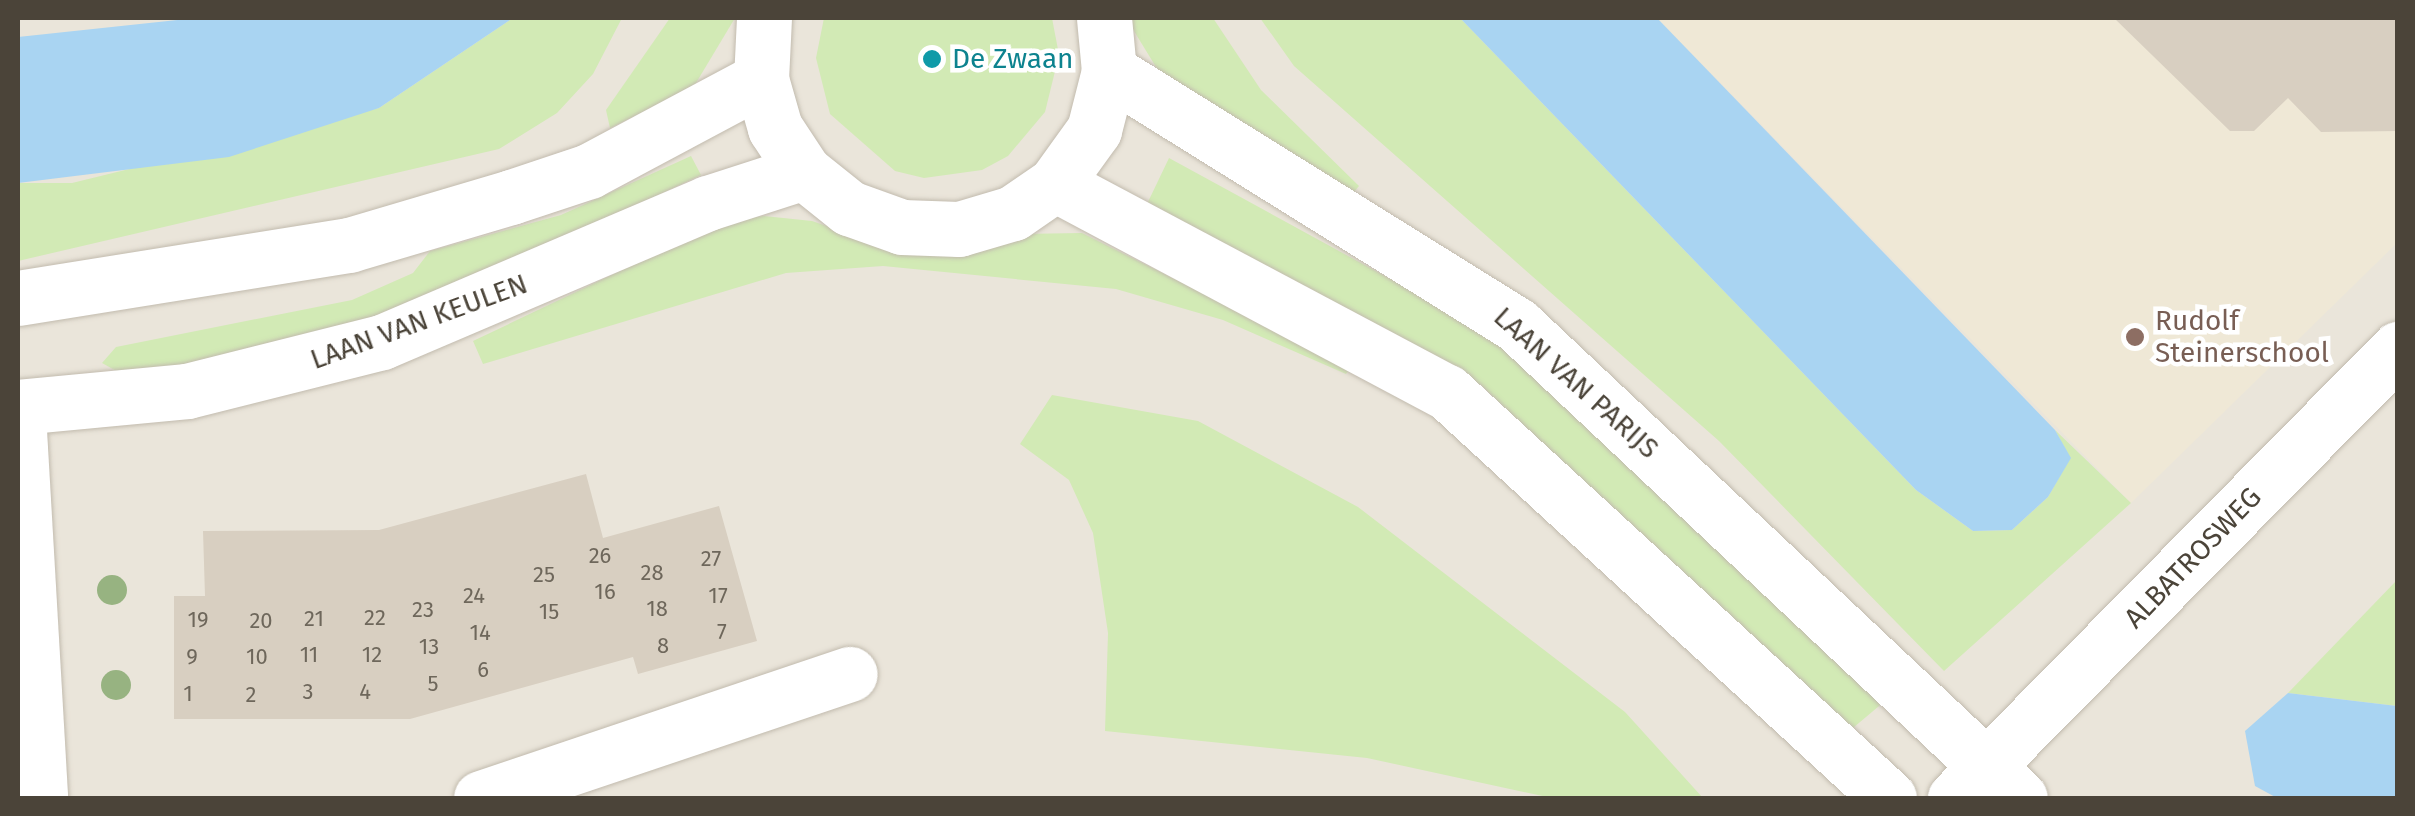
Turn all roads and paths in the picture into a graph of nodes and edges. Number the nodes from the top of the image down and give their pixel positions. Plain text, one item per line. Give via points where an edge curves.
1 (764, 18) edge
2 (1104, 18) edge
3 (1109, 71) junction
4 (761, 79) junction
5 (804, 172) junction
6 (1055, 184) junction
7 (18, 298) edge
8 (2398, 349) edge
9 (18, 410) edge
10 (850, 674) dead end
11 (1987, 788) edge
12 (40, 798) edge
13 (481, 798) edge
14 (1888, 798) edge

1 - 4 street
2 - 3 street
3 - 6 street via 1094,130
3 - 11 street, LAAN VAN PARIJS via 1491,304
4 - 5 street via 775,128
4 - 7 street via 589,171 511,198 349,244
5 - 6 street via 849,208 902,227 959,230 1013,213
5 - 9 street, LAAN VAN KEULEN via 382,342 186,391
6 - 14 street via 1447,392
8 - 11 street, ALBATROSWEG
9 - 12 street
10 - 13 street

